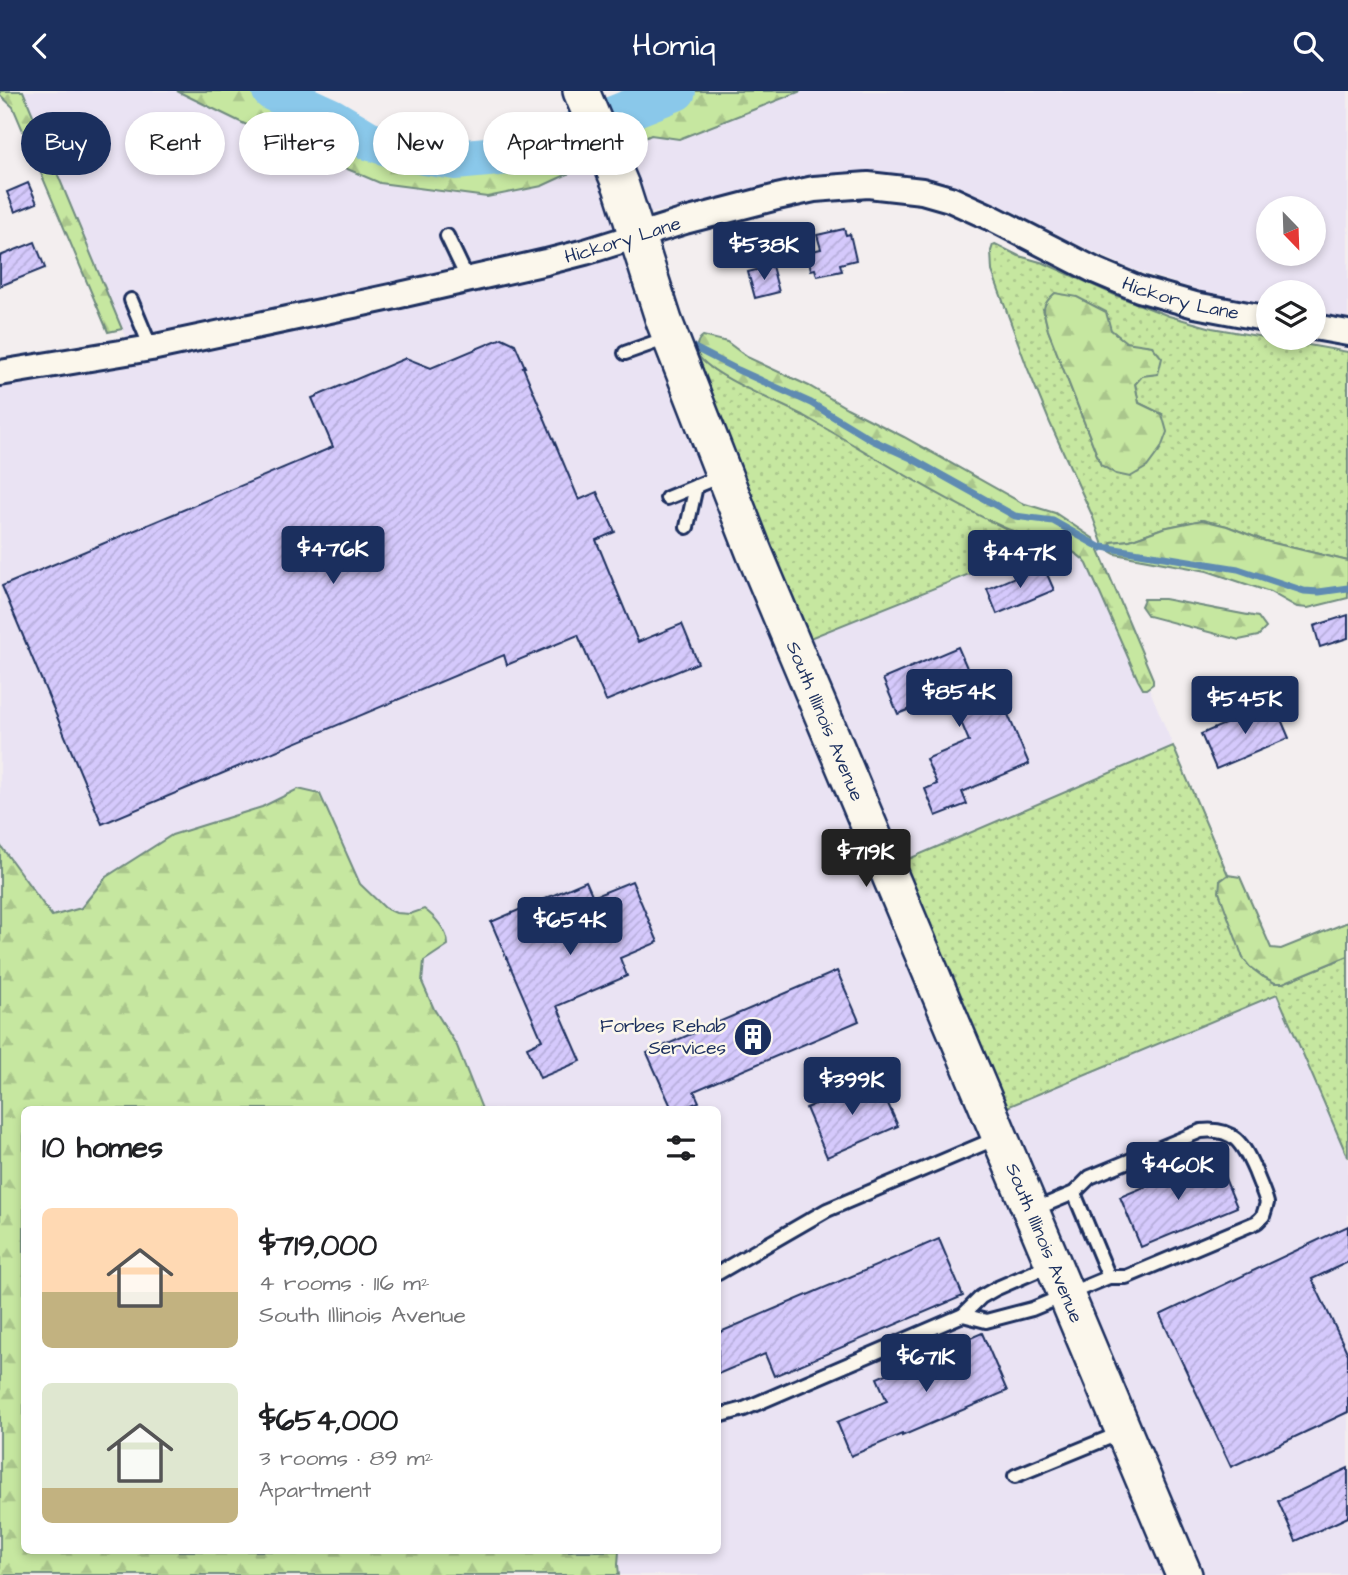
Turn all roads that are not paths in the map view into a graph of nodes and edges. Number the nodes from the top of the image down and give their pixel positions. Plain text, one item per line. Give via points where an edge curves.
1 (581, 91) edge
2 (637, 235) junction
3 (447, 236) dead end
4 (468, 280) junction
5 (131, 300) dead end
6 (1256, 317) edge
7 (1326, 329) edge
8 (1348, 333) edge
9 (670, 337) junction
10 (151, 348) junction
11 (625, 353) dead end
12 (0, 373) edge
13 (710, 481) junction
14 (667, 498) dead end
15 (687, 527) dead end
16 (1000, 1136) junction
17 (1074, 1193) junction
18 (1031, 1211) junction
19 (721, 1271) edge
20 (1109, 1277) junction
21 (1060, 1279) junction
22 (962, 1315) junction
23 (721, 1415) edge
24 (1123, 1431) junction
25 (1015, 1476) dead end
26 (1179, 1571) edge

1 - 2 main road, South Illinois Avenue
2 - 4 street, Hickory Lane
2 - 6 street, Hickory Lane via 814,190 868,185 903,188 950,199 1118,281 1195,305
2 - 9 main road, South Illinois Avenue
3 - 4 lane
4 - 10 street, Hickory Lane
5 - 10 lane
7 - 8 street
9 - 11 lane
9 - 13 main road, South Illinois Avenue
10 - 12 street, Hickory Lane
13 - 14 lane
13 - 15 lane
13 - 16 main road, South Illinois Avenue
16 - 18 main road, South Illinois Avenue
16 - 19 lane via 827,1210
17 - 18 lane
17 - 20 lane
17 - 20 lane via 1090,1177 1201,1131 1220,1131 1245,1147 1267,1203 1257,1222 1126,1277
18 - 21 main road, South Illinois Avenue
20 - 21 lane
21 - 22 lane via 995,1289
21 - 22 lane via 1032,1309 986,1321
21 - 24 main road, South Illinois Avenue
22 - 23 lane
24 - 25 lane
24 - 26 main road, South Illinois Avenue

